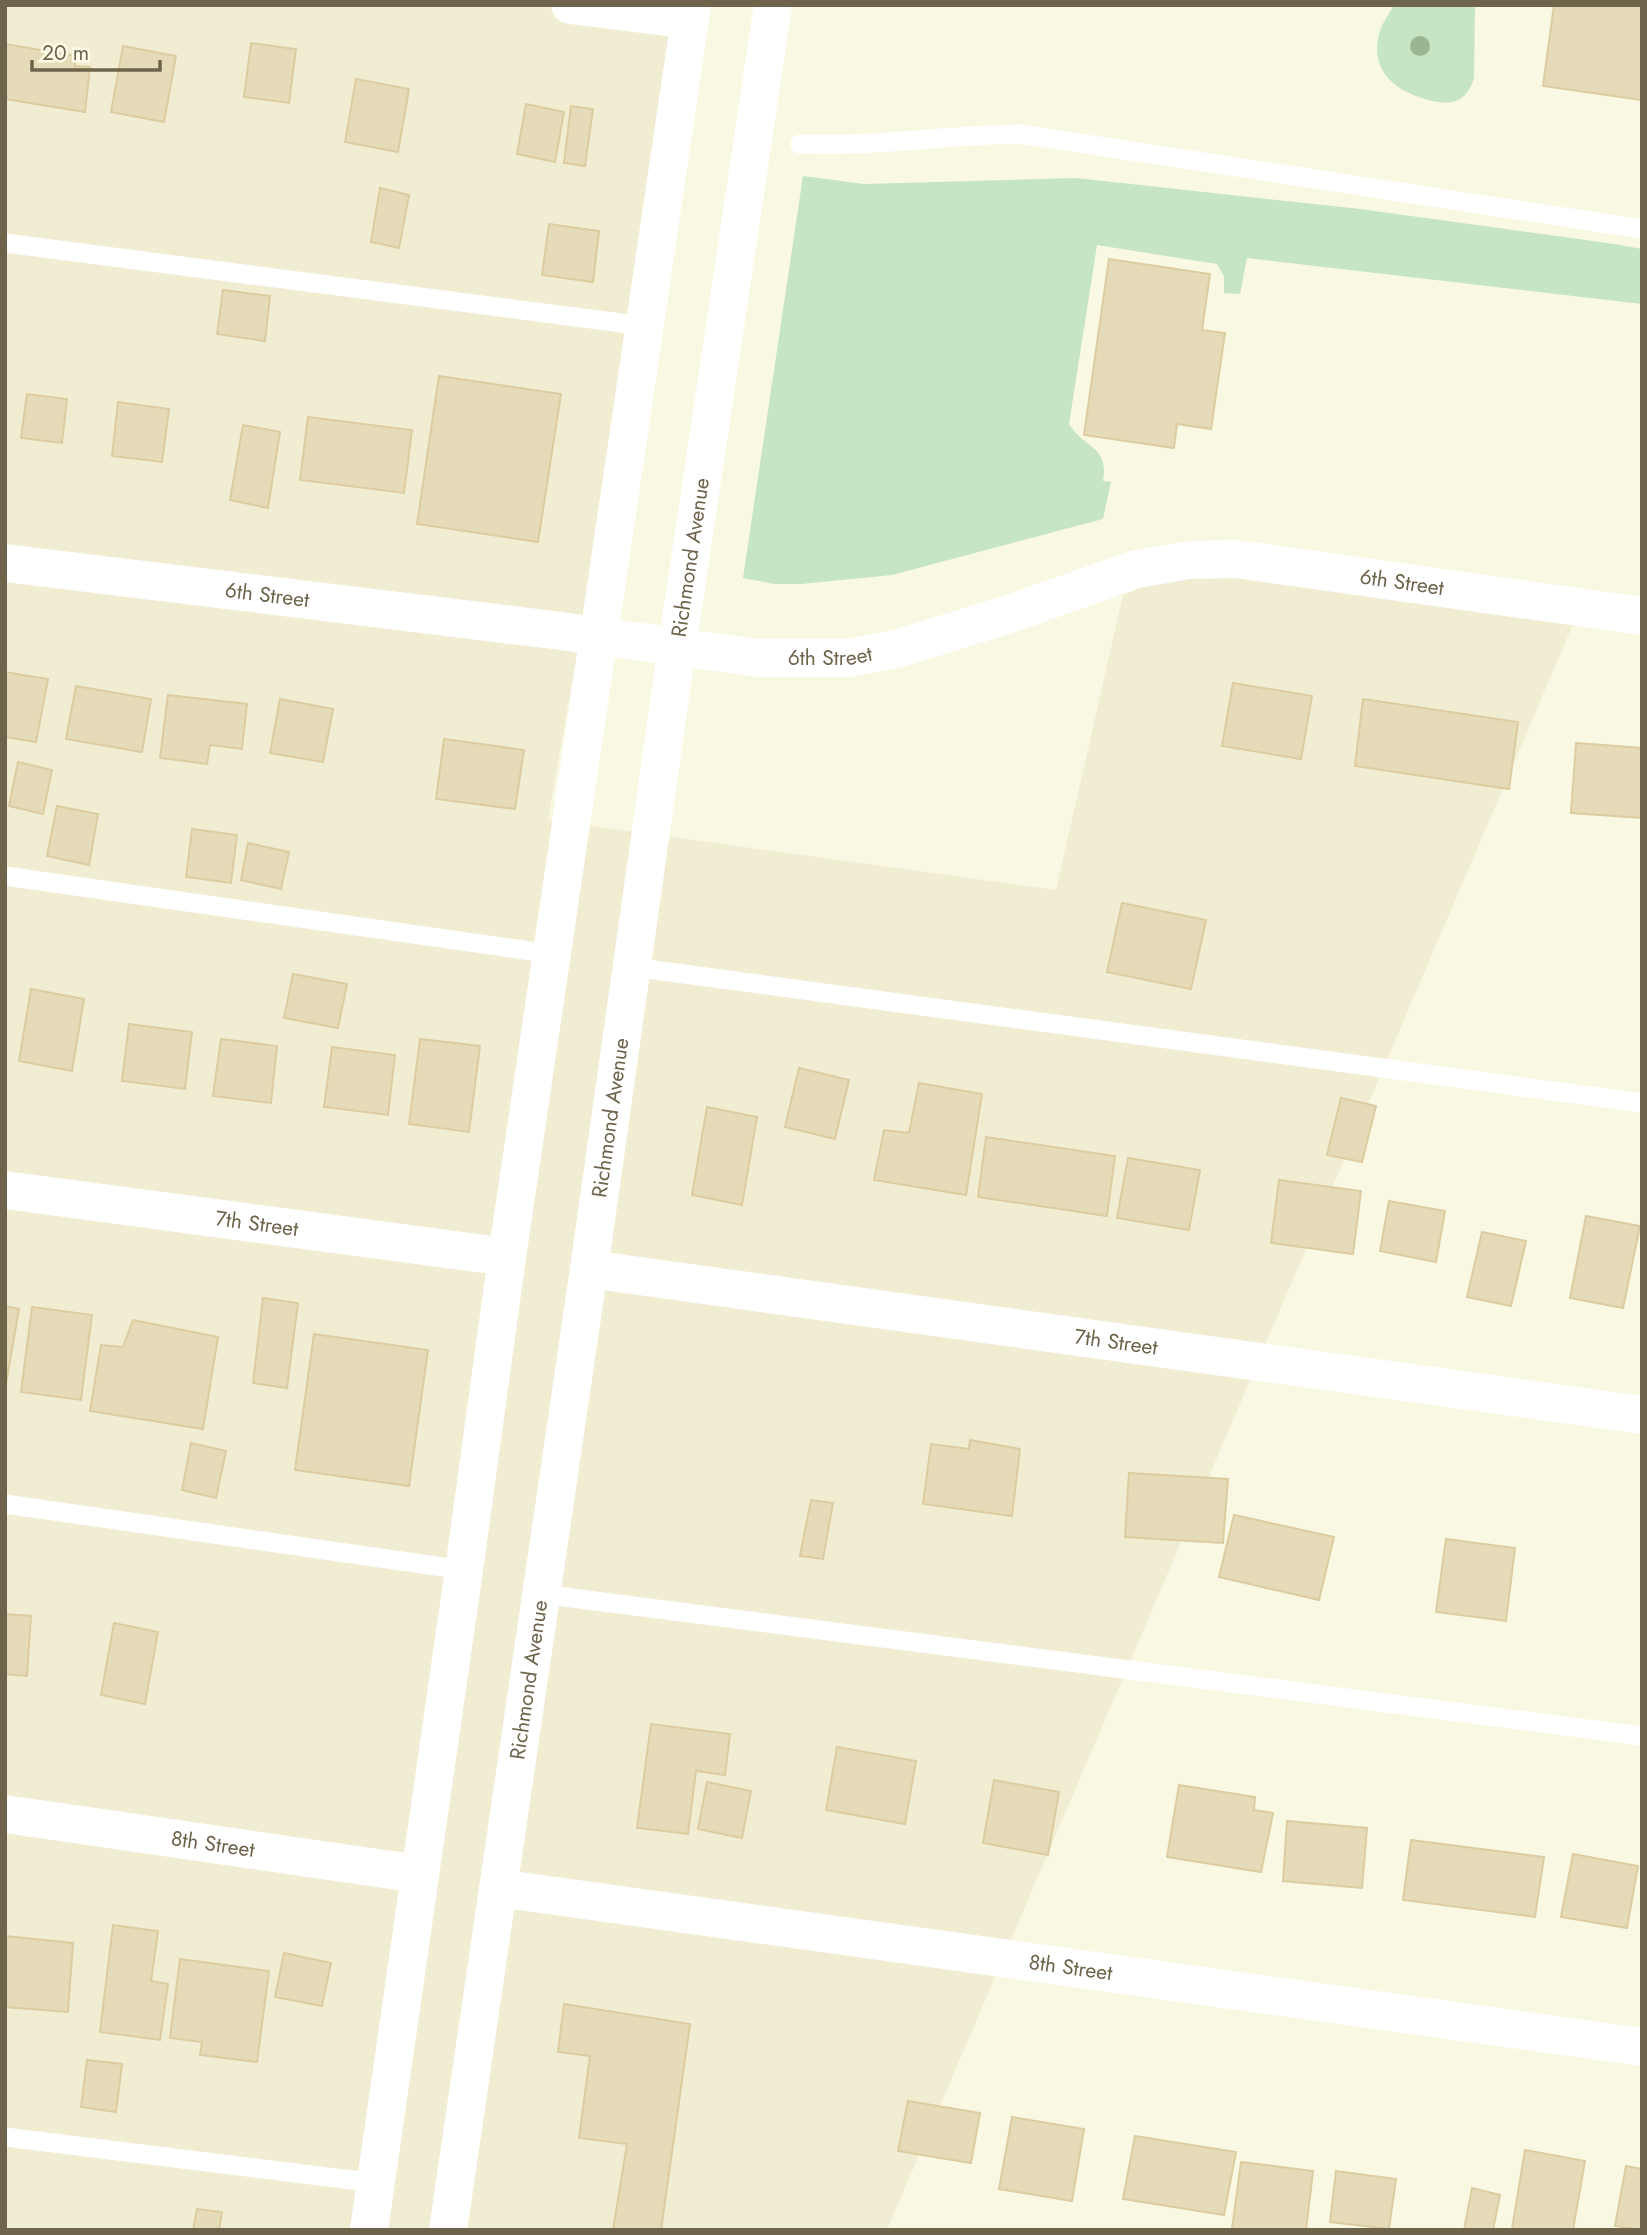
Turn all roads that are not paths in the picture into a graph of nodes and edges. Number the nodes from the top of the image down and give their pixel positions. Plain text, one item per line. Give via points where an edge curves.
1 (570, 5) edge
2 (773, 5) edge
3 (691, 13) edge
4 (800, 144) dead end
5 (1642, 229) edge
6 (5, 243) edge
7 (645, 326) junction
8 (5, 563) edge
9 (1642, 616) edge
10 (598, 636) junction
11 (677, 647) junction
12 (5, 876) edge
13 (552, 954) junction
14 (632, 967) junction
15 (1642, 1103) edge
16 (5, 1190) edge
17 (507, 1257) junction
18 (589, 1269) junction
19 (1642, 1415) edge
20 (5, 1504) edge
21 (464, 1570) junction
22 (541, 1594) junction
23 (1642, 1737) edge
24 (5, 1814) edge
25 (419, 1874) junction
26 (498, 1888) junction
27 (1642, 2047) edge
28 (5, 2137) edge
29 (376, 2183) junction
30 (369, 2230) edge
31 (448, 2230) edge

1 - 3 street
2 - 11 street, Richmond Avenue
3 - 7 street
4 - 5 lane via 1020,134
6 - 7 lane
7 - 10 street
8 - 10 street, 6th Street
9 - 11 street, 6th Street via 1236,558 1137,569 1006,615 849,659 759,658
10 - 11 street, 6th Street
10 - 13 street
11 - 14 street, Richmond Avenue
12 - 13 lane
13 - 17 street
14 - 15 lane
14 - 18 street, Richmond Avenue
16 - 17 street, 7th Street
17 - 21 street
18 - 19 street, 7th Street
18 - 22 street, Richmond Avenue
20 - 21 lane
21 - 25 street
22 - 23 lane
22 - 26 street, Richmond Avenue
24 - 25 street, 8th Street
25 - 29 street
26 - 27 street, 8th Street
26 - 31 street, Richmond Avenue
28 - 29 lane
29 - 30 street

